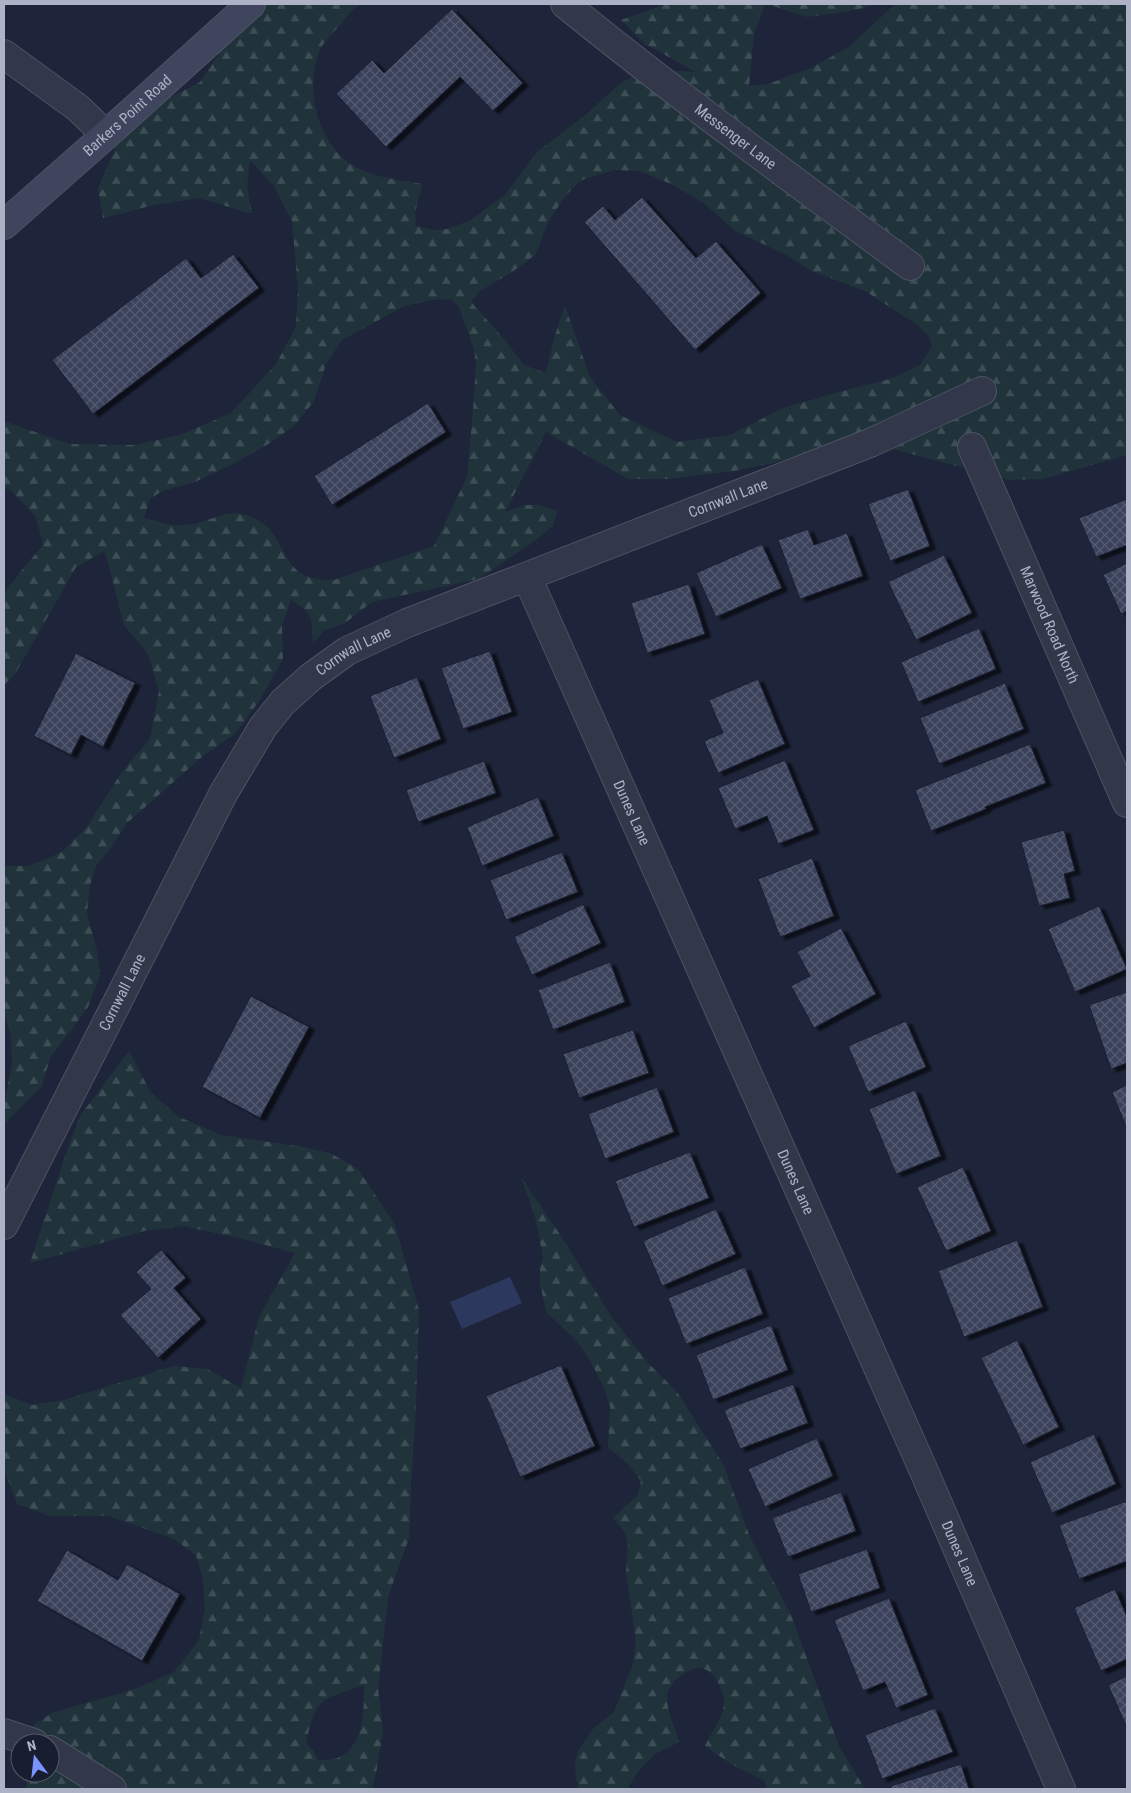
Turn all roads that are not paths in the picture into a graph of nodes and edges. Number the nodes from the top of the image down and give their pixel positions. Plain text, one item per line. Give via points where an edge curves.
1 (251, 4) edge
2 (565, 4) edge
3 (4, 54) edge
4 (106, 135) junction
5 (4, 225) edge
6 (910, 266) dead end
7 (982, 391) dead end
8 (972, 447) dead end
9 (527, 577) junction
10 (1127, 803) edge
11 (4, 1225) edge
12 (60, 1756) edge
13 (112, 1789) edge
14 (1060, 1789) edge

1 - 4 street, Barkers Point Road
2 - 6 street, Messenger Lane via 771,164
3 - 4 street via 78,108
4 - 5 street, Barkers Point Road
7 - 9 street, Cornwall Lane via 870,443
8 - 10 street, Marwood Road North
9 - 11 street, Cornwall Lane via 407,623 347,651 283,702 263,727 223,794
9 - 14 street, Dunes Lane via 915,1451
12 - 13 street

